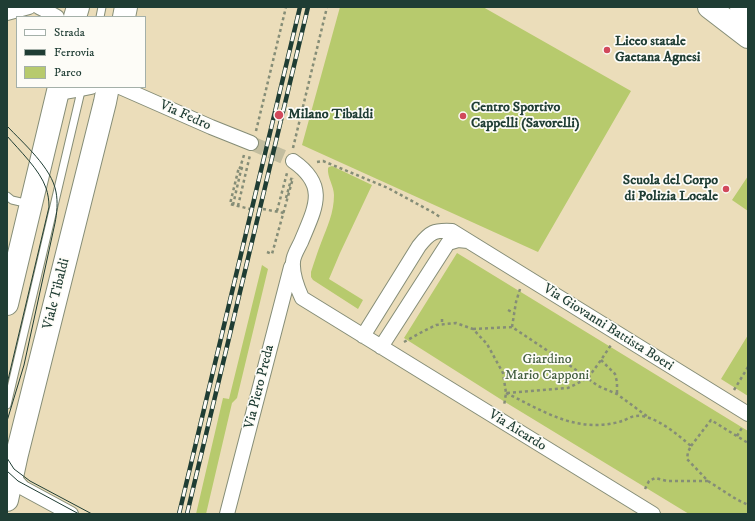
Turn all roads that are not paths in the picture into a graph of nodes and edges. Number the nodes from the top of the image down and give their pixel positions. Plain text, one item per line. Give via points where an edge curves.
1 (29, 7) edge
2 (38, 7) edge
3 (709, 7) edge
4 (741, 7) edge
5 (7, 13) edge
6 (748, 13) edge
7 (55, 16) edge
8 (748, 37) edge
9 (85, 88) edge
10 (108, 88) edge
11 (122, 88) edge
12 (58, 90) edge
13 (251, 145) tunnel mouth
14 (291, 159) tunnel mouth
15 (7, 196) edge
16 (31, 204) junction
17 (468, 241) junction
18 (293, 261) junction
19 (302, 298) junction
20 (7, 304) edge
21 (278, 317) junction
22 (363, 336) junction
23 (381, 347) junction
24 (7, 405) edge
25 (745, 420) edge
26 (10, 475) edge
27 (7, 500) edge
28 (71, 514) edge
29 (227, 514) edge
30 (653, 514) edge

1 - 5 street
2 - 7 street
3 - 8 main road
4 - 6 main road
9 - 12 street
9 - 24 lane, Viale Tibaldi
10 - 26 main road, Viale Tibaldi
11 - 13 street, Via Fedro
12 - 16 main road
14 - 18 street, Via Piero Preda via 306,171 316,189 315,206
15 - 16 lane via 12,200
16 - 20 main road via 17,251
17 - 22 street, Via Giovanni Battista Boeri via 452,231 440,230 427,236
17 - 23 street via 448,243
17 - 25 street, Via Giovanni Battista Boeri
18 - 19 street via 294,274
18 - 21 street, Via Piero Preda
19 - 21 street via 289,303
19 - 22 street, Via Aicardo
21 - 29 street, Via Piero Preda
22 - 23 street, Via Aicardo
23 - 30 street, Via Aicardo
26 - 27 main road, Viale Tibaldi
26 - 28 street via 23,488

